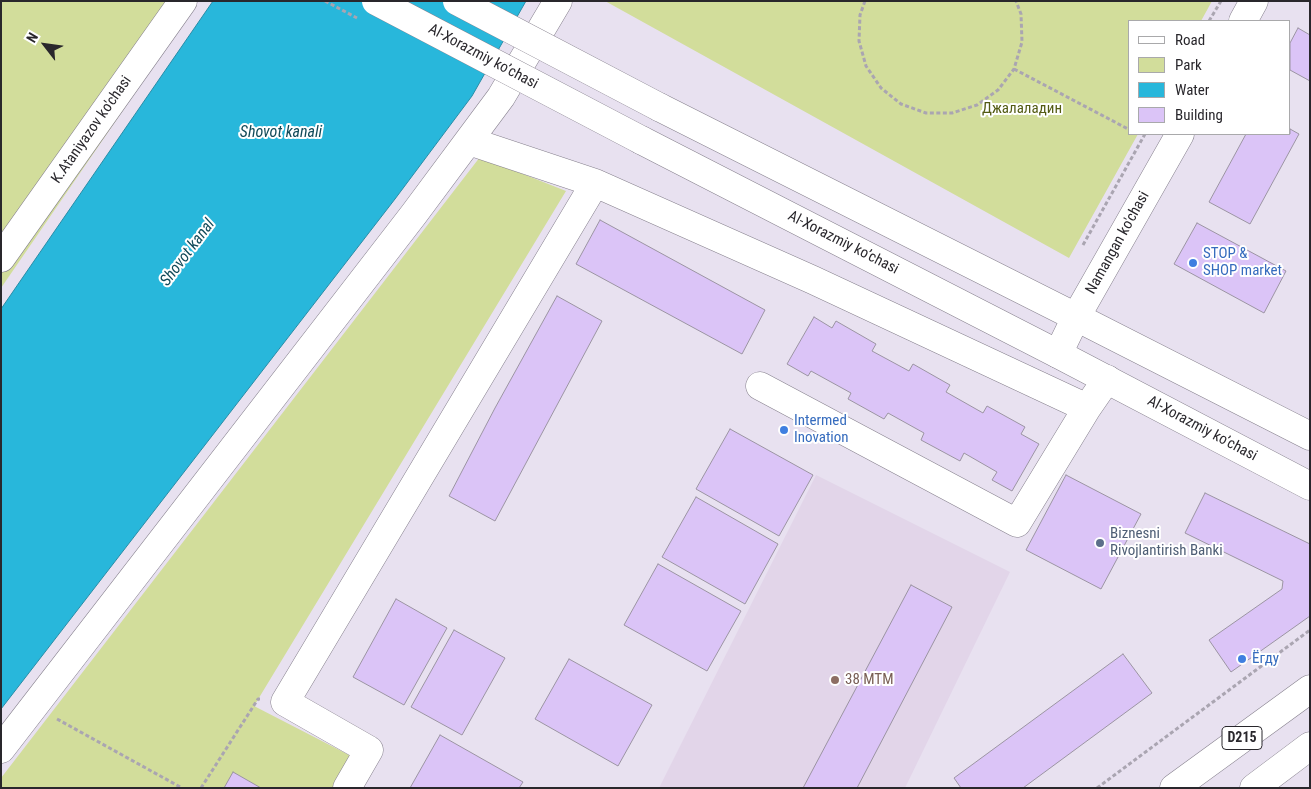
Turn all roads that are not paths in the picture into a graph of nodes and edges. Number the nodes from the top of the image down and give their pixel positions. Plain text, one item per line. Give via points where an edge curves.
1 (183, 1) edge
2 (376, 1) edge
3 (457, 1) edge
4 (558, 1) edge
5 (1254, 1) edge
6 (1244, 20) edge
7 (1179, 135) edge
8 (469, 141) junction
9 (595, 183) junction
10 (1, 258) edge
11 (1076, 317) junction
12 (1058, 354) junction
13 (1107, 380) junction
14 (760, 386) dead end
15 (1087, 408) junction
16 (1310, 436) edge
17 (1310, 486) edge
18 (1310, 689) edge
19 (1310, 746) edge
20 (1, 749) edge
21 (347, 788) edge
22 (1174, 788) edge
23 (1254, 788) edge

1 - 10 main road, K.Ataniyazov ko'chasi
2 - 12 main road, Al-Xorazmiy ko’chasi, bridge
3 - 11 main road, bridge via 659,107
4 - 8 main road via 501,97
5 - 6 main road
7 - 11 main road, Namangan ko'chasi
8 - 9 main road
8 - 20 main road
9 - 15 main road
9 - 21 main road via 285,702 369,750
11 - 12 main road, Namangan ko'chasi
11 - 16 main road
12 - 13 main road, Al-Xorazmiy ko’chasi
13 - 15 main road
13 - 17 main road, Al-Xorazmiy ko’chasi
14 - 15 main road via 1017,523
18 - 22 main road, D215
19 - 23 main road

